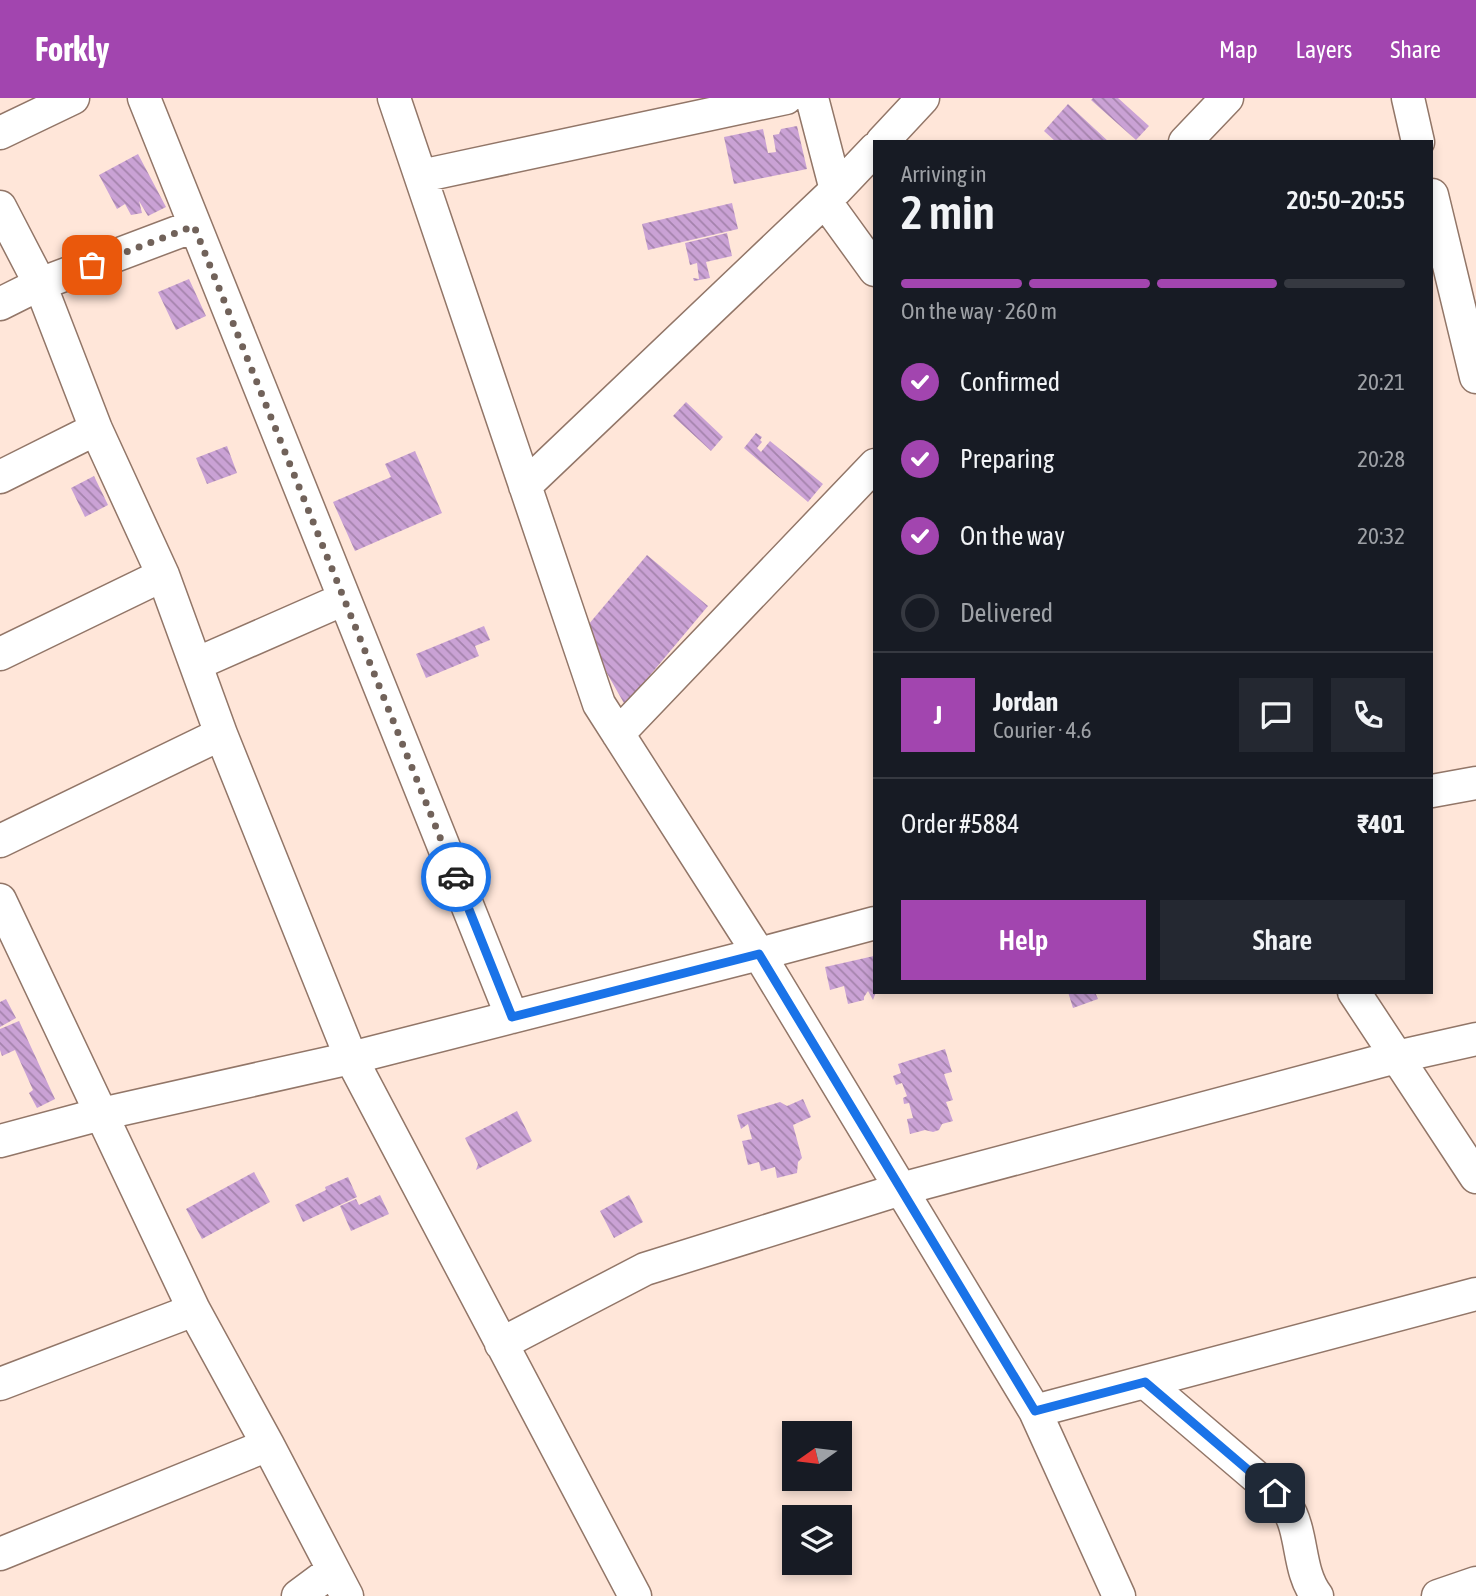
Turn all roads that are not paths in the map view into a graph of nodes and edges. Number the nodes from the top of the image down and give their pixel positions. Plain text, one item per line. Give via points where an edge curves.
1 (73, 98) edge
2 (144, 98) edge
3 (394, 98) edge
4 (786, 98) edge
5 (812, 98) edge
6 (923, 98) edge
7 (1227, 98) edge
8 (1408, 98) edge
9 (0, 133) edge
10 (884, 140) edge
11 (1187, 140) edge
12 (1418, 140) edge
13 (873, 151) edge
14 (421, 176) junction
15 (830, 196) junction
16 (1433, 199) edge
17 (0, 207) edge
18 (194, 226) junction
19 (873, 267) edge
20 (40, 284) junction
21 (0, 304) edge
22 (1476, 377) edge
23 (96, 429) junction
24 (873, 467) edge
25 (0, 477) edge
26 (525, 486) junction
27 (163, 575) junction
28 (344, 599) junction
29 (0, 654) edge
30 (196, 664) junction
31 (221, 734) junction
32 (618, 734) junction
33 (1476, 783) edge
34 (1433, 791) edge
35 (0, 841) edge
36 (0, 900) edge
37 (873, 924) edge
38 (759, 954) junction
39 (1355, 994) edge
40 (512, 1017) junction
41 (1476, 1039) edge
42 (1396, 1057) junction
43 (351, 1058) junction
44 (101, 1114) junction
45 (0, 1141) edge
46 (1476, 1177) edge
47 (901, 1189) junction
48 (1476, 1294) edge
49 (194, 1310) junction
50 (501, 1344) junction
51 (1145, 1382) junction
52 (0, 1384) edge
53 (1035, 1411) junction
54 (268, 1445) junction
55 (0, 1554) edge
56 (340, 1583) edge
57 (1476, 1583) edge
58 (298, 1596) edge
59 (635, 1596) edge
60 (1119, 1596) edge
61 (1317, 1596) edge
62 (1438, 1596) edge

1 - 9 street
2 - 18 street
3 - 14 street
4 - 14 street
5 - 15 street
6 - 10 street
7 - 11 street
8 - 12 street
13 - 15 street
14 - 26 street
15 - 19 street
15 - 26 street
16 - 22 street
17 - 20 street
18 - 20 street
18 - 28 street
20 - 21 street
20 - 23 street
23 - 25 street
23 - 27 street
24 - 32 street
26 - 32 street via 599,704
27 - 29 street
27 - 30 street
28 - 30 street
28 - 40 street
30 - 31 street
31 - 35 street
31 - 43 street
32 - 38 street
33 - 34 street
36 - 44 street
37 - 38 street
38 - 40 street
38 - 47 street
39 - 42 street
40 - 43 street
41 - 42 street
42 - 46 street
42 - 47 street
43 - 44 street
43 - 50 street
44 - 45 street
44 - 49 street
47 - 50 street via 645,1269
47 - 53 street
48 - 51 street
49 - 52 street
49 - 54 street
50 - 59 street
51 - 53 street
51 - 61 street via 1286,1504 1307,1579
53 - 60 street
54 - 55 street
54 - 56 street
56 - 58 street
57 - 62 street

